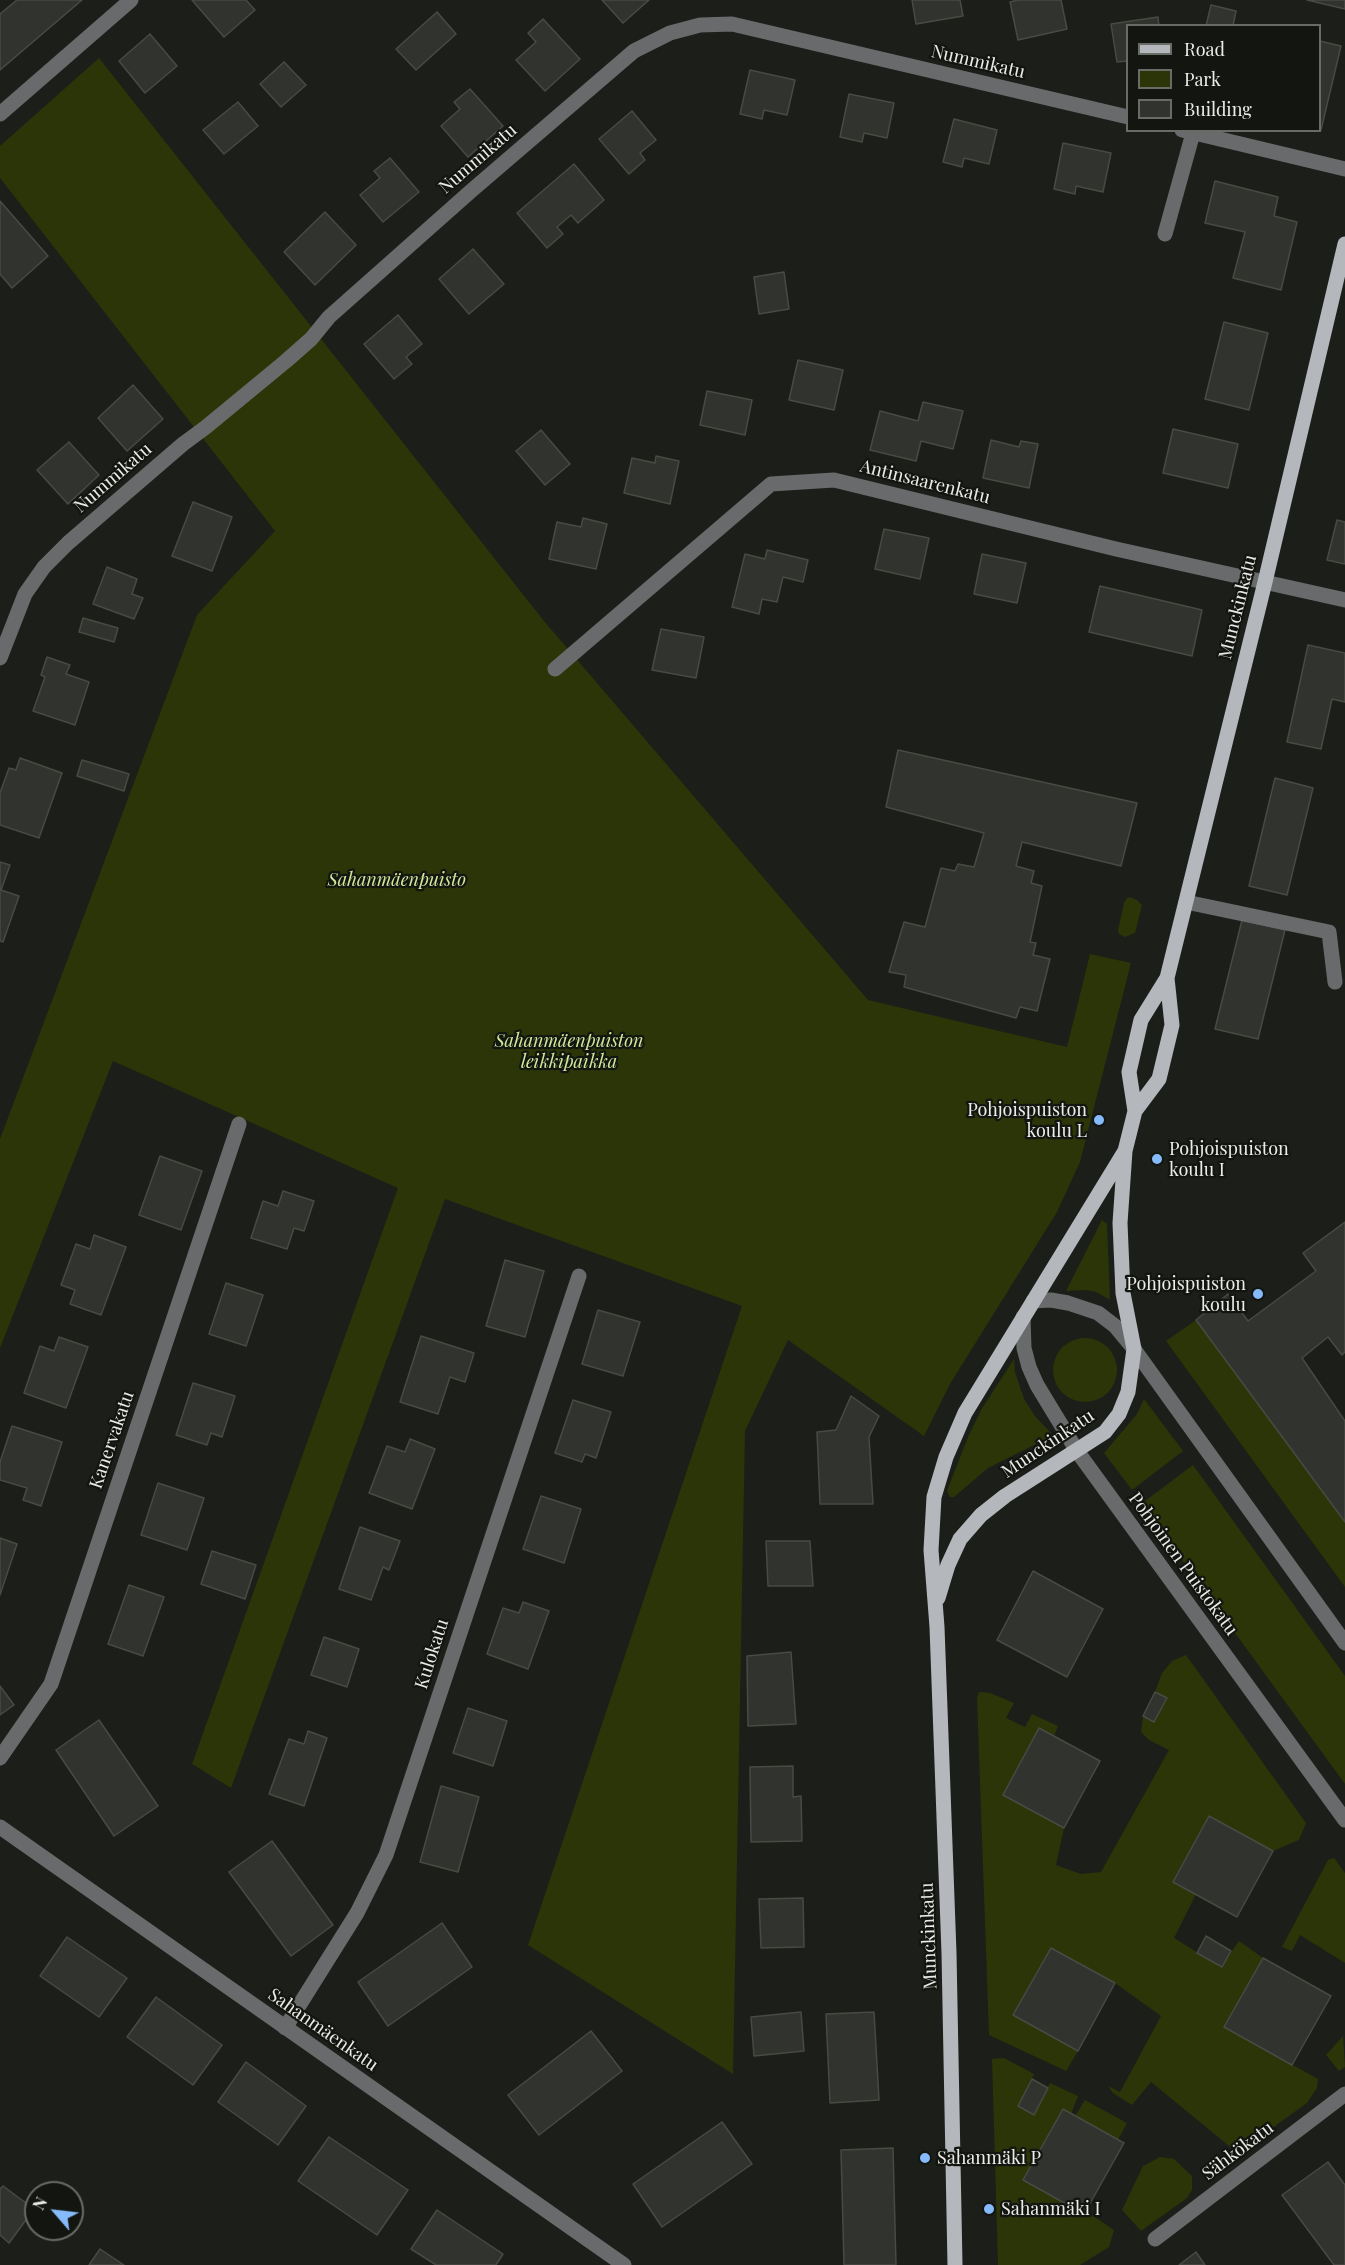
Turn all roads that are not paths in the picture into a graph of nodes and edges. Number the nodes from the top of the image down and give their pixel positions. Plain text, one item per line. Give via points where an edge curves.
1 (130, 0) edge
2 (0, 114) edge
3 (1126, 117) edge
4 (1188, 132) edge
5 (1345, 170) edge
6 (1165, 234) dead end
7 (1345, 244) edge
8 (1265, 582) junction
9 (1345, 600) edge
10 (0, 658) edge
11 (555, 669) dead end
12 (1186, 902) junction
13 (1167, 978) junction
14 (1335, 982) dead end
15 (1135, 1112) junction
16 (239, 1124) dead end
17 (1125, 1151) junction
18 (579, 1276) dead end
19 (1033, 1301) junction
20 (1023, 1317) junction
21 (1134, 1349) junction
22 (1077, 1451) junction
23 (935, 1607) junction
24 (1345, 1643) edge
25 (0, 1758) edge
26 (1345, 1820) edge
27 (0, 1827) edge
28 (285, 2028) junction
29 (1345, 2094) edge
30 (1155, 2239) dead end
31 (624, 2265) edge
32 (955, 2265) edge

1 - 2 street
3 - 10 street, Nummikatu via 732,24 700,25 670,33 634,51 329,317 311,339 68,543 25,594
4 - 5 street
4 - 6 street
7 - 8 main road, Munckinkatu
8 - 9 street, Antinsaarenkatu
8 - 11 street, Antinsaarenkatu via 834,480 771,484
8 - 12 main road, Munckinkatu
12 - 13 main road, Munckinkatu
12 - 14 street via 1329,932
13 - 15 main road, Munckinkatu via 1141,1020 1129,1072
13 - 15 main road, Munckinkatu via 1173,1025 1159,1079
15 - 17 main road, Munckinkatu
16 - 25 street, Kanervakatu via 51,1684
17 - 19 main road, Munckinkatu
17 - 21 main road, Munckinkatu via 1120,1223 1123,1293
18 - 28 street, Kulokatu via 386,1855 357,1912
19 - 20 main road, Munckinkatu
19 - 21 street via 1068,1303 1098,1313
20 - 22 street, Pohjoinen Puistokatu via 1029,1367
20 - 23 main road, Munckinkatu via 965,1413 946,1457 933,1508 930,1550
21 - 22 main road, Munckinkatu via 1128,1392 1119,1414 1105,1432
21 - 24 street
22 - 23 main road, Munckinkatu via 981,1515 960,1539
22 - 26 street, Pohjoinen Puistokatu
23 - 32 main road, Munckinkatu via 950,1953
27 - 28 street, Sahanmäenkatu
28 - 31 street, Sahanmäenkatu
29 - 30 street, Sähkökatu

